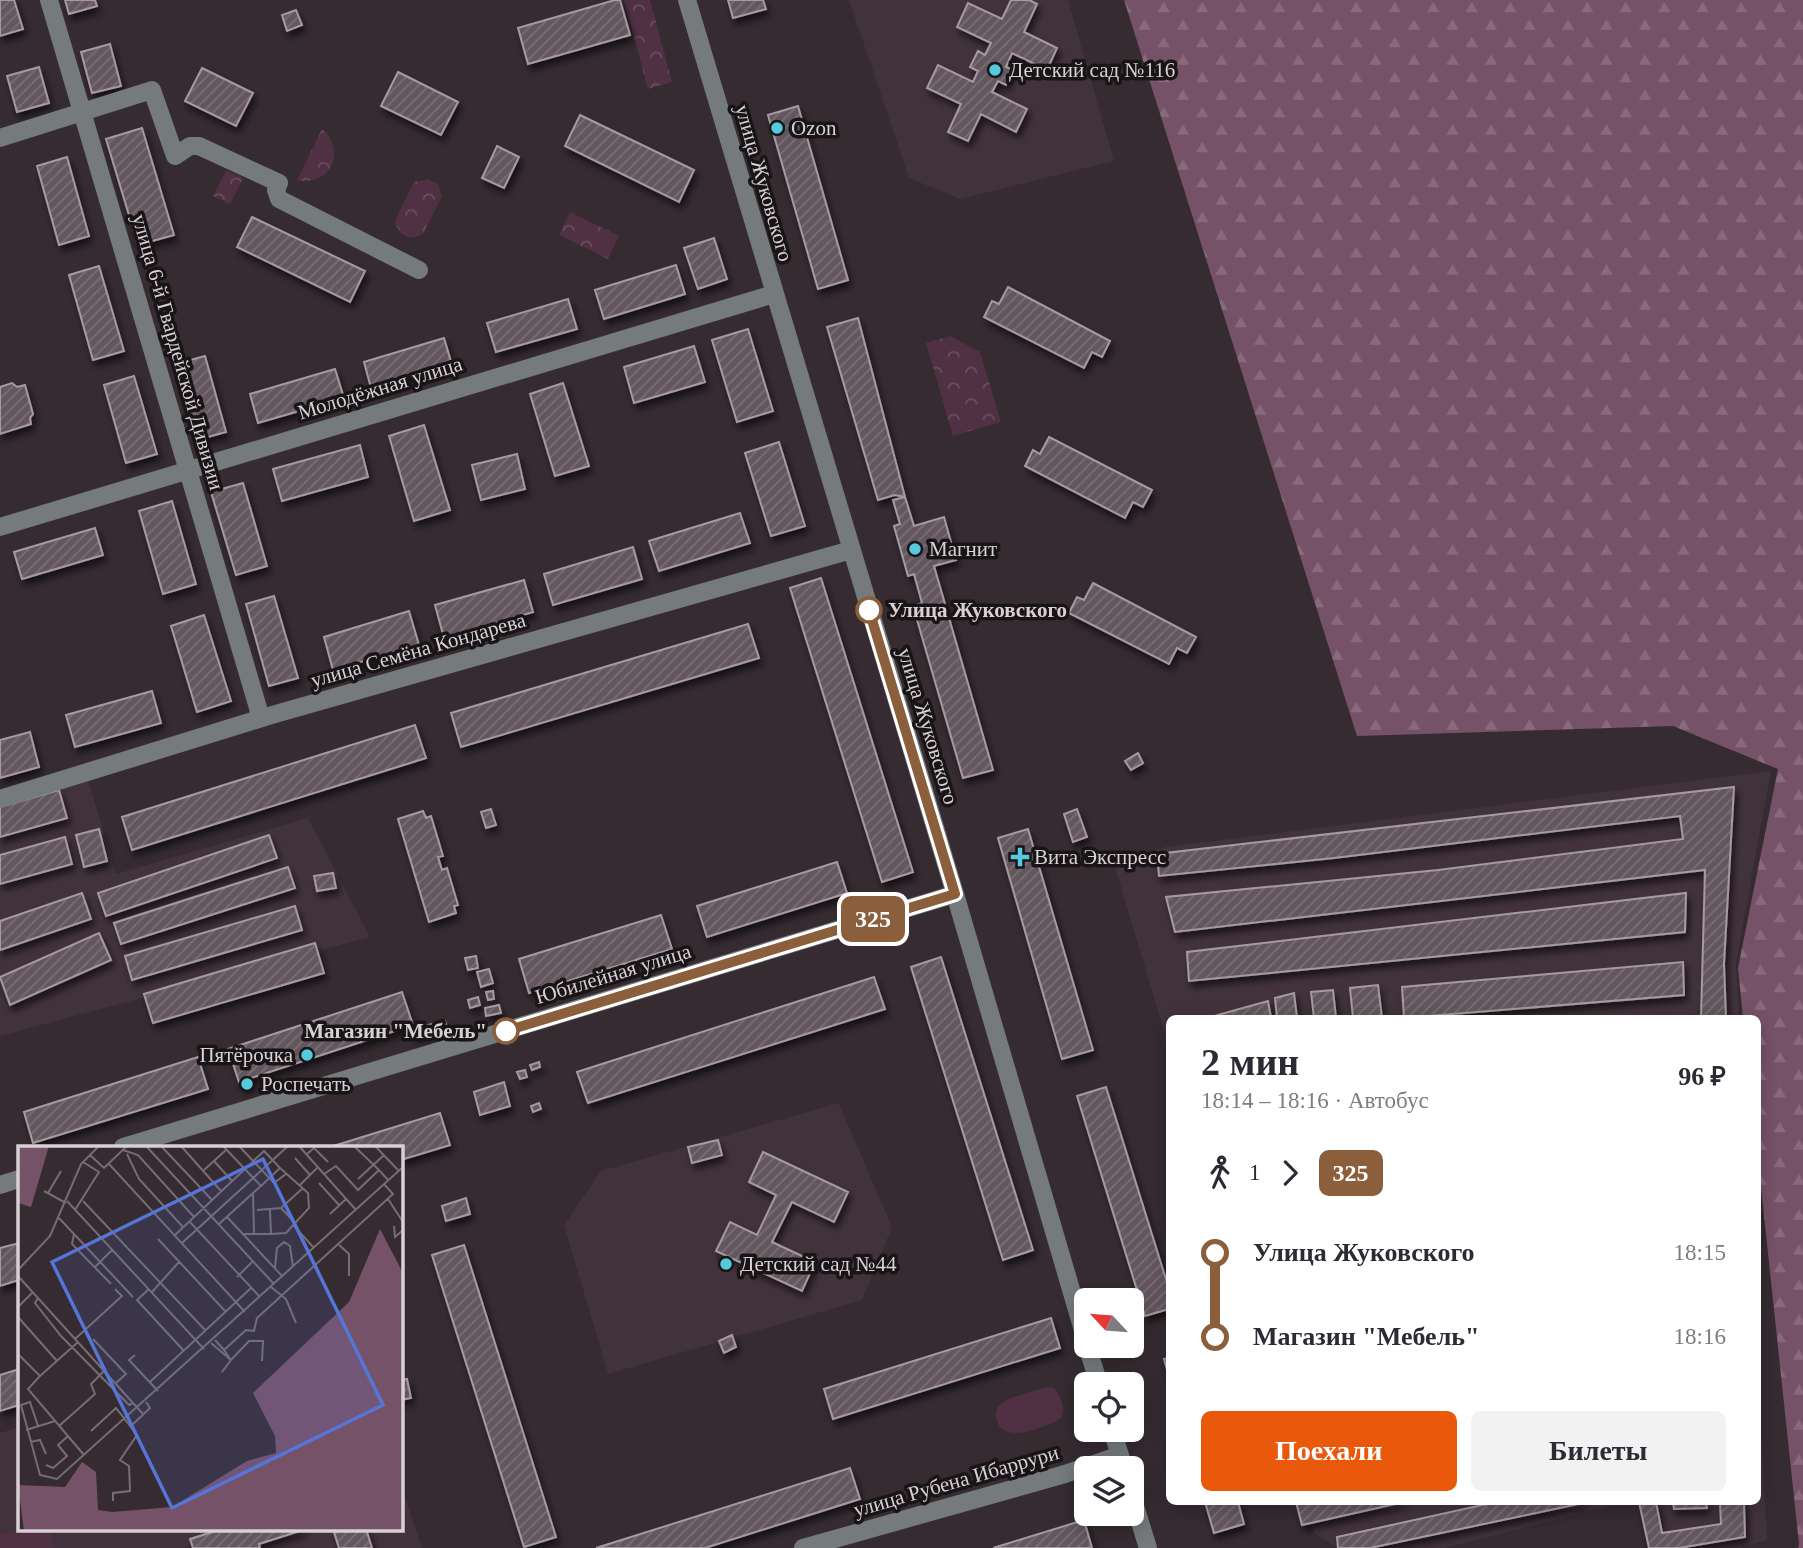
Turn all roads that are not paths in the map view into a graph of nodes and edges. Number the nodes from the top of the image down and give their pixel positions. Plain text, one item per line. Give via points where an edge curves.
1 (50, 0) edge
2 (687, 0) edge
3 (84, 111) junction
4 (0, 138) edge
5 (419, 270) dead end
6 (774, 294) junction
7 (189, 470) junction
8 (0, 527) edge
9 (851, 550) junction
10 (261, 718) junction
11 (0, 799) edge
12 (955, 894) junction
13 (126, 1146) edge
14 (18, 1179) edge
15 (0, 1185) edge
16 (1074, 1301) edge
17 (1074, 1472) edge
18 (1141, 1526) edge
19 (803, 1548) edge
20 (1148, 1548) edge

1 - 3 street, улица 6-й Гвардейской Дивизии
2 - 6 street, улица Жуковского
3 - 4 street
3 - 5 street via 152,90 174,156 199,146 268,177 279,183 279,199
3 - 7 street, улица 6-й Гвардейской Дивизии
6 - 7 street, Молодёжная улица
6 - 9 street, улица Жуковского
7 - 8 street, Молодёжная улица
7 - 10 street, улица 6-й Гвардейской Дивизии
9 - 10 street, улица Семёна Кондарева
9 - 12 street, улица Жуковского
10 - 11 street, улица Семёна Кондарева
12 - 13 street, Юбилейная улица
12 - 16 street, улица Жуковского
14 - 15 street
17 - 19 street, улица Рубена Ибаррури
18 - 20 street

